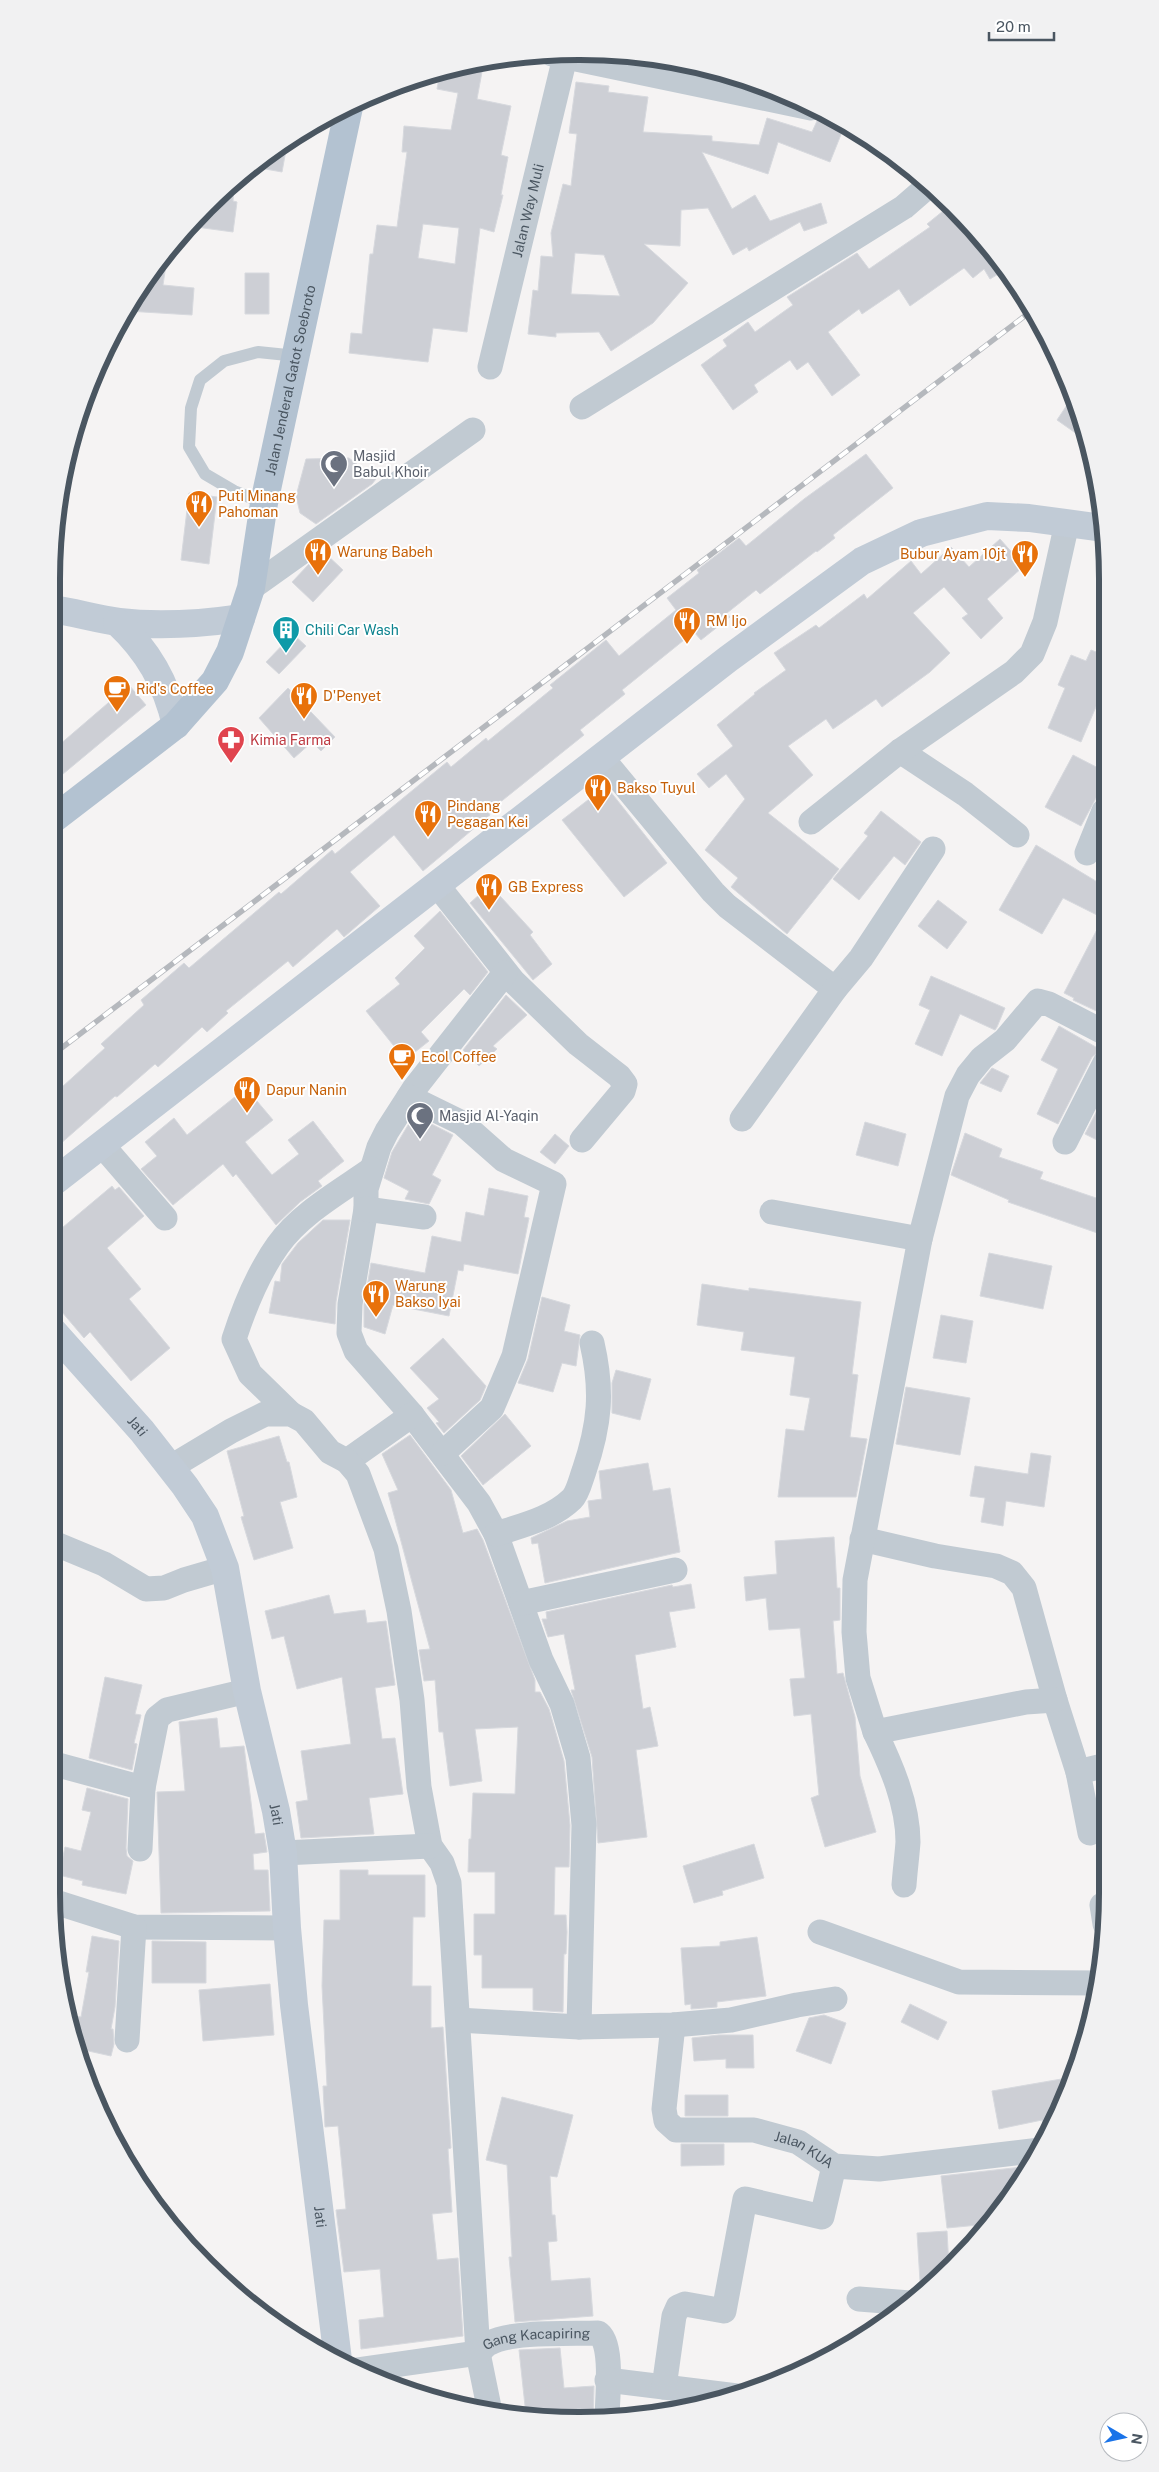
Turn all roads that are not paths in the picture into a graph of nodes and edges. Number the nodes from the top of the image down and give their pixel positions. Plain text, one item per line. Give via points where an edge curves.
1 (590, 60) edge
2 (560, 61) edge
3 (782, 102) edge
4 (347, 115) edge
5 (923, 190) edge
6 (297, 356) junction
7 (490, 367) dead end
8 (582, 407) dead end
9 (473, 430) dead end
10 (264, 503) junction
11 (1067, 523) junction
12 (1096, 527) edge
13 (251, 588) junction
14 (60, 611) edge
15 (242, 618) junction
16 (117, 622) junction
17 (176, 725) junction
18 (900, 751) junction
19 (602, 758) junction
20 (60, 814) edge
21 (811, 822) dead end
22 (1099, 824) edge
23 (1017, 836) dead end
24 (933, 849) dead end
25 (1087, 854) dead end
26 (437, 885) junction
27 (505, 973) junction
28 (835, 989) junction
29 (1099, 1030) edge
30 (1099, 1075) edge
31 (409, 1097) junction
32 (742, 1119) dead end
33 (582, 1140) dead end
34 (1065, 1142) dead end
35 (102, 1145) junction
36 (372, 1169) junction
37 (60, 1177) edge
38 (366, 1209) junction
39 (772, 1212) dead end
40 (424, 1217) dead end
41 (165, 1218) dead end
42 (920, 1239) junction
43 (60, 1339) edge
44 (592, 1343) dead end
45 (291, 1414) junction
46 (412, 1415) junction
47 (443, 1453) junction
48 (347, 1462) junction
49 (171, 1467) junction
50 (496, 1534) junction
51 (862, 1539) junction
52 (60, 1546) edge
53 (225, 1568) junction
54 (675, 1570) dead end
55 (521, 1603) junction
56 (247, 1691) junction
57 (1055, 1700) junction
58 (875, 1732) junction
59 (60, 1765) edge
60 (1099, 1767) edge
61 (1078, 1772) junction
62 (143, 1788) junction
63 (1090, 1834) dead end
64 (430, 1846) junction
65 (140, 1849) dead end
66 (283, 1853) junction
67 (904, 1885) dead end
68 (60, 1904) edge
69 (134, 1927) junction
70 (287, 1928) junction
71 (820, 1932) dead end
72 (1091, 1982) edge
73 (835, 2000) dead end
74 (458, 2020) junction
75 (673, 2025) junction
76 (580, 2027) junction
77 (127, 2040) dead end
78 (1029, 2151) edge
79 (834, 2166) junction
80 (859, 2299) dead end
81 (899, 2302) edge
82 (337, 2351) edge
83 (478, 2353) junction
84 (372, 2368) edge
85 (607, 2380) junction
86 (664, 2387) junction
87 (716, 2393) edge
88 (488, 2404) edge
89 (607, 2411) edge

1 - 3 street
2 - 7 street, Jalan Way Muli
4 - 6 main road, Jalan Jenderal Gatot Soebroto
5 - 8 street via 904,206
6 - 10 main road, Jalan Jenderal Gatot Soebroto
6 - 10 lane via 258,352 224,361 200,380 190,408 189,447 205,474
9 - 13 street
10 - 13 main road, Jalan Jenderal Gatot Soebroto
11 - 12 street
11 - 18 street via 1045,622 1032,654 1014,672
11 - 19 street via 987,516 921,533 889,547 836,578
13 - 15 main road, Jalan Jenderal Gatot Soebroto
14 - 16 street
15 - 16 street via 179,625
15 - 17 main road, Jalan Jenderal Gatot Soebroto via 215,681
16 - 17 street via 150,657 167,694
17 - 20 main road, Jalan Jenderal Gatot Soebroto
18 - 21 street
18 - 23 street via 966,794
19 - 26 street
19 - 28 street via 720,899
22 - 25 street
24 - 28 street via 861,958
26 - 27 street
26 - 35 street
27 - 31 street
27 - 33 street via 625,1084 623,1091
28 - 32 street
29 - 42 street via 1038,1001 1019,1026 982,1058 957,1096
30 - 34 street
31 - 36 street via 387,1131
31 - 47 street via 462,1123 504,1160 554,1184 514,1356 492,1408
35 - 37 street
35 - 41 street
36 - 38 street via 366,1189
36 - 45 street via 301,1221 279,1244 246,1299 234,1339 250,1374
38 - 40 street
38 - 46 street via 350,1304 349,1334 356,1351
39 - 42 street
42 - 51 street
43 - 49 street, Jati
44 - 50 street via 600,1394 591,1450 574,1498 550,1516
45 - 48 street via 304,1421 330,1452
45 - 49 street via 265,1414
46 - 47 street
46 - 48 street
47 - 50 street via 479,1503
48 - 64 street via 358,1474 386,1549 399,1611 412,1700 419,1787
49 - 53 street, Jati via 205,1516
50 - 55 street
51 - 57 street via 996,1566 1012,1573 1024,1588
51 - 58 street via 855,1580 854,1632 858,1678
52 - 53 street via 104,1564 146,1589 164,1588
53 - 56 street, Jati
54 - 55 street
55 - 76 street via 541,1660 562,1704 578,1758 584,1825
56 - 62 street via 167,1710 157,1718
56 - 66 street, Jati
57 - 58 street via 1026,1702
57 - 61 street
58 - 67 street via 890,1763 902,1805 908,1841
59 - 62 street
60 - 61 street
61 - 63 street
62 - 65 street
64 - 66 street
64 - 74 street via 442,1863 449,1883
66 - 70 street, Jati
68 - 69 street
69 - 70 street
69 - 77 street
70 - 82 street, Jati
71 - 72 street via 959,1982
73 - 75 street via 731,2020
74 - 76 street
74 - 83 street
75 - 76 street
75 - 79 street, Jalan KUA via 664,2109 666,2121 676,2130 754,2130 798,2142
78 - 79 street, Jalan KUA via 879,2169
79 - 86 street via 822,2217 745,2199 724,2311 685,2304 678,2306
80 - 81 street
83 - 84 street
83 - 85 street, Gang Kacapiring via 488,2343 499,2340 598,2333 606,2345
83 - 88 street
85 - 86 street
85 - 89 street, Gang Kacapiring
86 - 87 street

